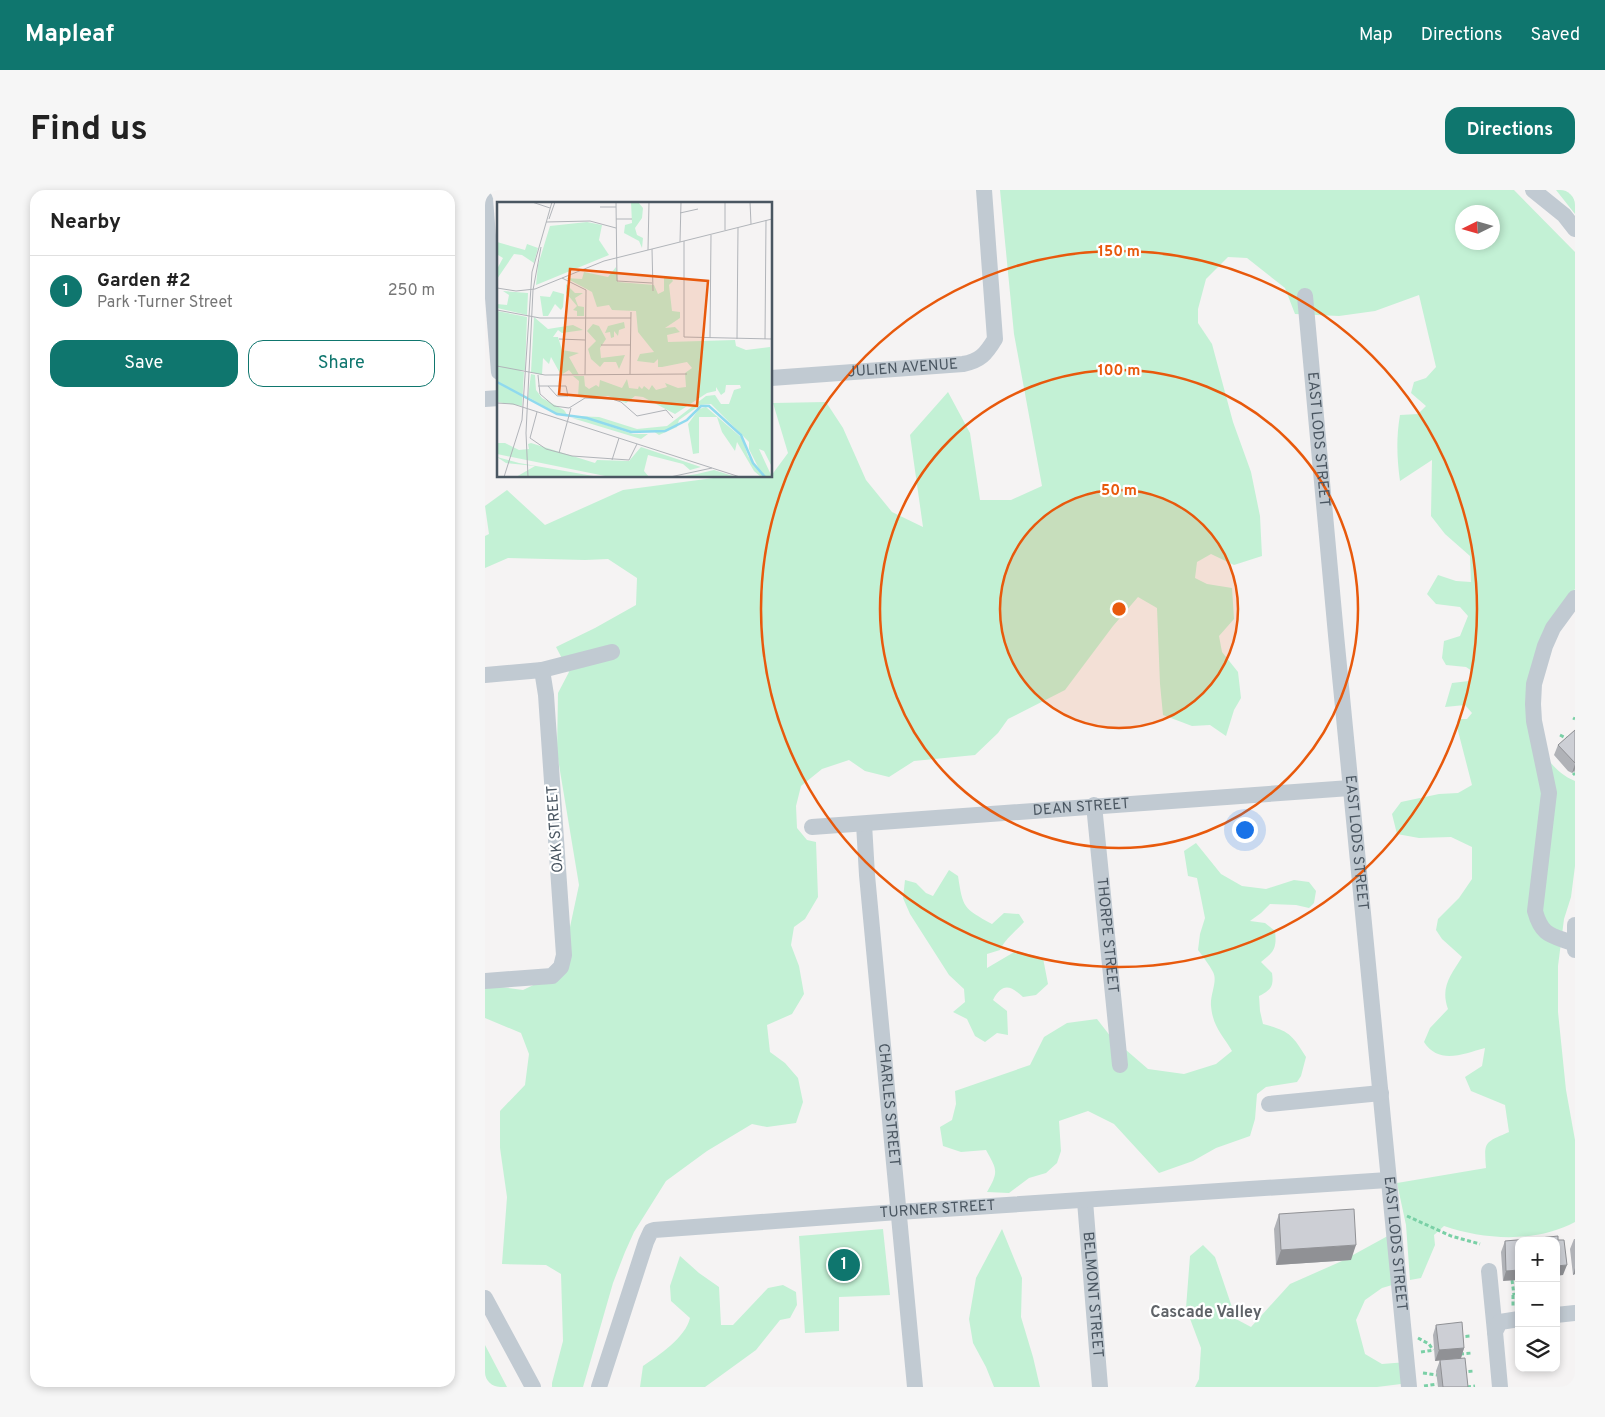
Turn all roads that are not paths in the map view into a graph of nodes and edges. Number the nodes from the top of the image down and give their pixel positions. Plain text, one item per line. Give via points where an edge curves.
1 (984, 190) edge
2 (1533, 190) edge
3 (485, 199) edge
4 (1575, 228) edge
5 (1305, 296) dead end
6 (497, 347) edge
7 (773, 378) edge
8 (1575, 598) edge
9 (612, 652) dead end
10 (542, 670) junction
11 (485, 674) edge
12 (1350, 788) junction
13 (1094, 805) junction
14 (864, 824) junction
15 (812, 827) dead end
16 (1575, 925) edge
17 (1575, 944) edge
18 (1575, 950) edge
19 (485, 981) edge
20 (1120, 1065) dead end
21 (1381, 1093) junction
22 (1269, 1104) dead end
23 (1389, 1180) junction
24 (1085, 1201) junction
25 (898, 1212) junction
26 (1489, 1271) dead end
27 (485, 1298) edge
28 (1575, 1313) edge
29 (1560, 1315) edge
30 (1515, 1320) edge
31 (1495, 1332) junction
32 (1415, 1386) edge
33 (533, 1387) edge
34 (599, 1387) edge
35 (915, 1387) edge
36 (1100, 1387) edge
37 (1500, 1387) edge

1 - 7 street, JULIEN AVENUE via 995,339 987,352 975,362
2 - 4 street
3 - 6 street
5 - 12 street, EAST LODS STREET
8 - 17 street via 1553,628 1545,646 1534,684 1533,704 1549,793 1535,911 1544,931
9 - 10 street
10 - 11 street
10 - 19 street, OAK STREET via 564,955 561,967 552,976
12 - 13 street, DEAN STREET
12 - 21 street, EAST LODS STREET
13 - 14 street, DEAN STREET
13 - 20 street, THORPE STREET
14 - 15 street, DEAN STREET
14 - 25 street, CHARLES STREET
16 - 17 street
17 - 18 street
21 - 22 street
21 - 23 street, EAST LODS STREET
23 - 24 street, TURNER STREET
23 - 32 street, EAST LODS STREET
24 - 25 street, TURNER STREET
24 - 36 street, BELMONT STREET
25 - 34 street, TURNER STREET via 651,1231
25 - 35 street, CHARLES STREET
26 - 31 street
27 - 33 street
28 - 29 street
30 - 31 street via 1500,1322
31 - 37 street

